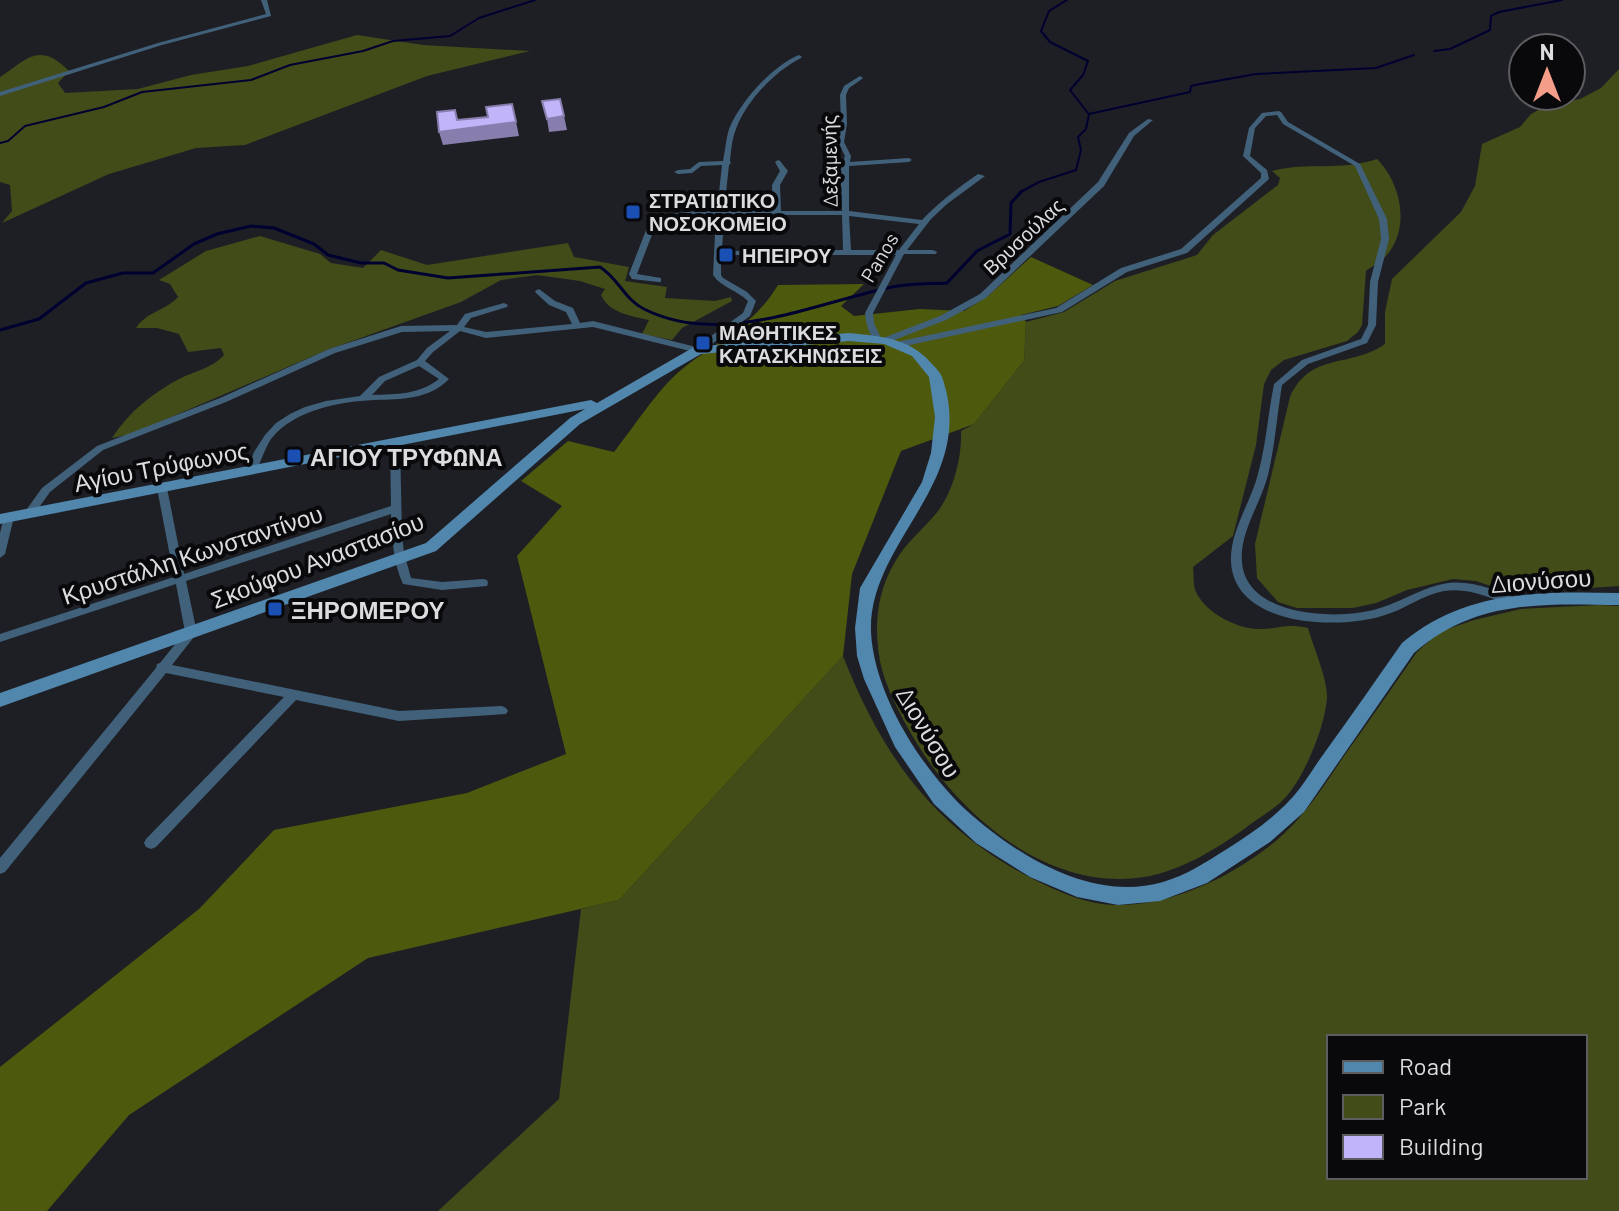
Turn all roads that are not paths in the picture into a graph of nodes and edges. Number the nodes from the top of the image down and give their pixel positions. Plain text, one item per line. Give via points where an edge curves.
1 (264, 0) edge
2 (799, 57) dead end
3 (860, 78) dead end
4 (0, 94) edge
5 (1150, 120) dead end
6 (909, 160) dead end
7 (778, 162) dead end
8 (728, 163) junction
9 (846, 164) junction
10 (678, 172) dead end
11 (981, 176) dead end
12 (722, 213) junction
13 (777, 213) junction
14 (846, 213) junction
15 (925, 223) junction
16 (847, 252) junction
17 (900, 252) junction
18 (933, 252) dead end
19 (719, 253) junction
20 (658, 280) dead end
21 (539, 291) dead end
22 (504, 305) dead end
23 (576, 324) junction
24 (459, 328) junction
25 (888, 341) junction
26 (698, 350) junction
27 (420, 362) junction
28 (363, 398) junction
29 (612, 398) junction
30 (560, 412) junction
31 (575, 421) junction
32 (395, 443) junction
33 (252, 471) junction
34 (162, 488) junction
35 (397, 508) junction
36 (29, 513) junction
37 (4, 518) edge
38 (0, 554) edge
39 (401, 560) junction
40 (182, 578) junction
41 (483, 583) dead end
42 (1619, 599) edge
43 (1517, 603) junction
44 (191, 633) junction
45 (0, 638) edge
46 (161, 667) junction
47 (293, 695) junction
48 (0, 700) edge
49 (502, 711) dead end
50 (151, 843) dead end
51 (5, 855) edge
52 (0, 868) edge

1 - 4 street via 269,15
2 - 8 street via 776,70 733,128
3 - 9 street, Δεξαμενής via 843,95 840,138
5 - 25 street, Βρυσούλας via 1122,144 1115,168 1101,184 983,296
6 - 9 street
7 - 13 street via 784,171 776,185
8 - 10 street via 699,164 692,171
8 - 12 street
9 - 14 street, Δεξαμενής
11 - 15 street, Panos via 953,193
12 - 13 street
12 - 19 street
12 - 20 street via 652,218 633,274
13 - 14 street
14 - 15 street
14 - 16 street, Δεξαμενής
15 - 17 street, Panos
16 - 17 street
16 - 19 street
17 - 18 street
17 - 25 street, Panos via 869,313 870,323
19 - 26 street via 719,280 752,301 741,319
21 - 23 street via 570,310
22 - 24 street via 468,316
23 - 24 street via 500,335
23 - 26 street
24 - 27 street
24 - 36 street via 401,329 342,348 100,448 46,490
25 - 26 main road via 839,338
25 - 43 main road, Διονύσου via 920,356 935,376 941,435 922,498 868,588 865,656 901,742 941,798 991,843 1058,882 1096,893 1142,896 1200,877 1263,836 1297,806 1420,635 1461,613
25 - 43 street via 1059,310 1124,270 1184,251 1265,179 1246,154 1254,124 1270,112 1279,113 1285,123 1358,165 1386,232 1374,282 1372,325 1364,341 1305,362 1278,384 1261,482 1238,547 1237,578 1243,590 1277,611 1315,617 1373,615 1423,592 1457,585
26 - 29 main road
27 - 28 street via 382,379
27 - 28 street via 445,379 407,398
28 - 33 street via 318,406 290,418 265,438
29 - 30 main road, Αγίου Τρύφωνος
29 - 31 main road, Σκούφου Αναστασίου
30 - 31 main road via 570,413
30 - 32 main road, Αγίου Τρύφωνος
31 - 39 main road, Σκούφου Αναστασίου via 438,542
32 - 33 main road, Αγίου Τρύφωνος
32 - 35 street
33 - 34 main road, Αγίου Τρύφωνος
34 - 36 main road, Αγίου Τρύφωνος
34 - 40 street
35 - 39 street
35 - 40 street, Κρυστάλλη Κωνσταντίνου
36 - 37 main road, Αγίου Τρύφωνος
37 - 38 street
39 - 41 street via 407,581 416,584
39 - 44 main road, Σκούφου Αναστασίου
40 - 44 street
40 - 45 street, Κρυστάλλη Κωνσταντίνου
42 - 43 main road, Διονύσου
44 - 46 street
44 - 48 main road, Σκούφου Αναστασίου
46 - 47 street
46 - 51 street
47 - 49 street via 399,716
47 - 50 street
51 - 52 street

